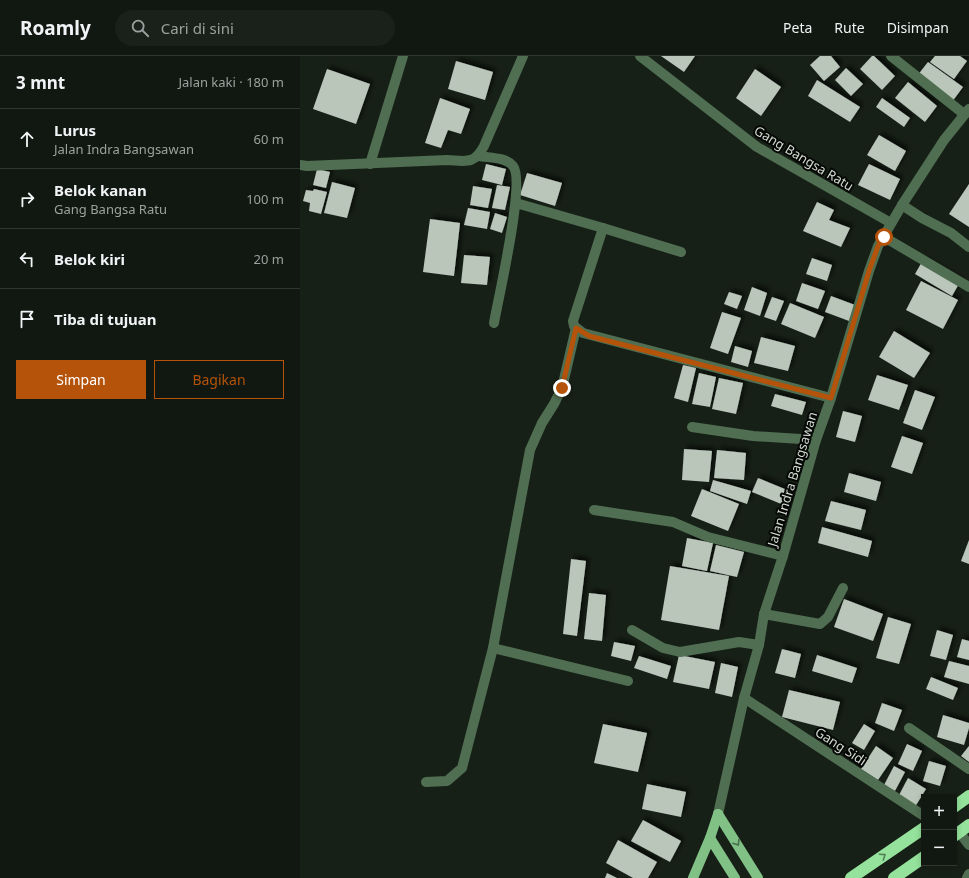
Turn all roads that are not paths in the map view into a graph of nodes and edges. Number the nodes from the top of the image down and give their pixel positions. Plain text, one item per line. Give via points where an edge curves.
1 (403, 56) edge
2 (524, 56) edge
3 (640, 56) edge
4 (890, 56) edge
5 (967, 112) edge
6 (479, 156) junction
7 (370, 164) junction
8 (300, 165) edge
9 (516, 203) junction
10 (902, 205) junction
11 (892, 223) junction
12 (603, 228) junction
13 (884, 237) junction
14 (969, 247) edge
15 (681, 252) dead end
16 (969, 287) edge
17 (494, 323) dead end
18 (576, 328) junction
19 (831, 398) junction
20 (692, 427) dead end
21 (816, 440) junction
22 (594, 510) dead end
23 (783, 556) junction
24 (843, 588) dead end
25 (764, 614) junction
26 (632, 630) dead end
27 (759, 645) junction
28 (493, 648) junction
29 (628, 682) dead end
30 (744, 698) junction
31 (909, 728) dead end
32 (969, 769) edge
33 (426, 782) dead end
34 (969, 796) edge
35 (957, 805) edge
36 (718, 814) junction
37 (921, 814) edge
38 (921, 830) edge
39 (961, 831) edge
40 (710, 838) junction
41 (969, 845) edge
42 (921, 859) edge
43 (969, 874) edge
44 (757, 875) edge
45 (693, 878) edge
46 (735, 878) edge
47 (851, 878) edge
48 (894, 878) edge
49 (967, 878) edge

1 - 7 street
2 - 6 street
3 - 11 street, Gang Bangsa Ratu via 757,147
4 - 5 street
5 - 10 street, Jalan Indra Bangsawan via 944,140
6 - 7 street via 465,161
6 - 9 street via 508,161 514,167 517,177
7 - 8 street
9 - 12 street
9 - 17 street
10 - 11 street, Jalan Indra Bangsawan
10 - 14 street via 951,233
11 - 13 street, Jalan Indra Bangsawan
12 - 15 street
12 - 18 street via 573,321
13 - 16 street
13 - 19 street, Jalan Indra Bangsawan via 869,271
18 - 19 street via 589,336
18 - 28 street via 562,388 530,450
19 - 21 street, Jalan Indra Bangsawan
20 - 21 street via 753,436
21 - 23 street, Jalan Indra Bangsawan
22 - 23 street via 673,522 708,537
23 - 25 street, Jalan Indra Bangsawan
24 - 25 street via 828,617 820,624
25 - 27 street, Jalan Indra Bangsawan
26 - 27 street via 663,648 680,652 739,642
27 - 30 street, Jalan Indra Bangsawan
28 - 29 street
28 - 33 street via 462,768 447,781
30 - 36 street, Jalan Indra Bangsawan
30 - 37 street, Gang Sidi
31 - 32 street
34 - 35 highway
36 - 40 main road, Jalan Indra Bangsawan
36 -> 44 main road
47 -> 38 highway
39 - 41 street
40 - 45 main road, Jalan Indra Bangsawan
40 - 46 main road
42 - 48 highway
43 - 49 street

